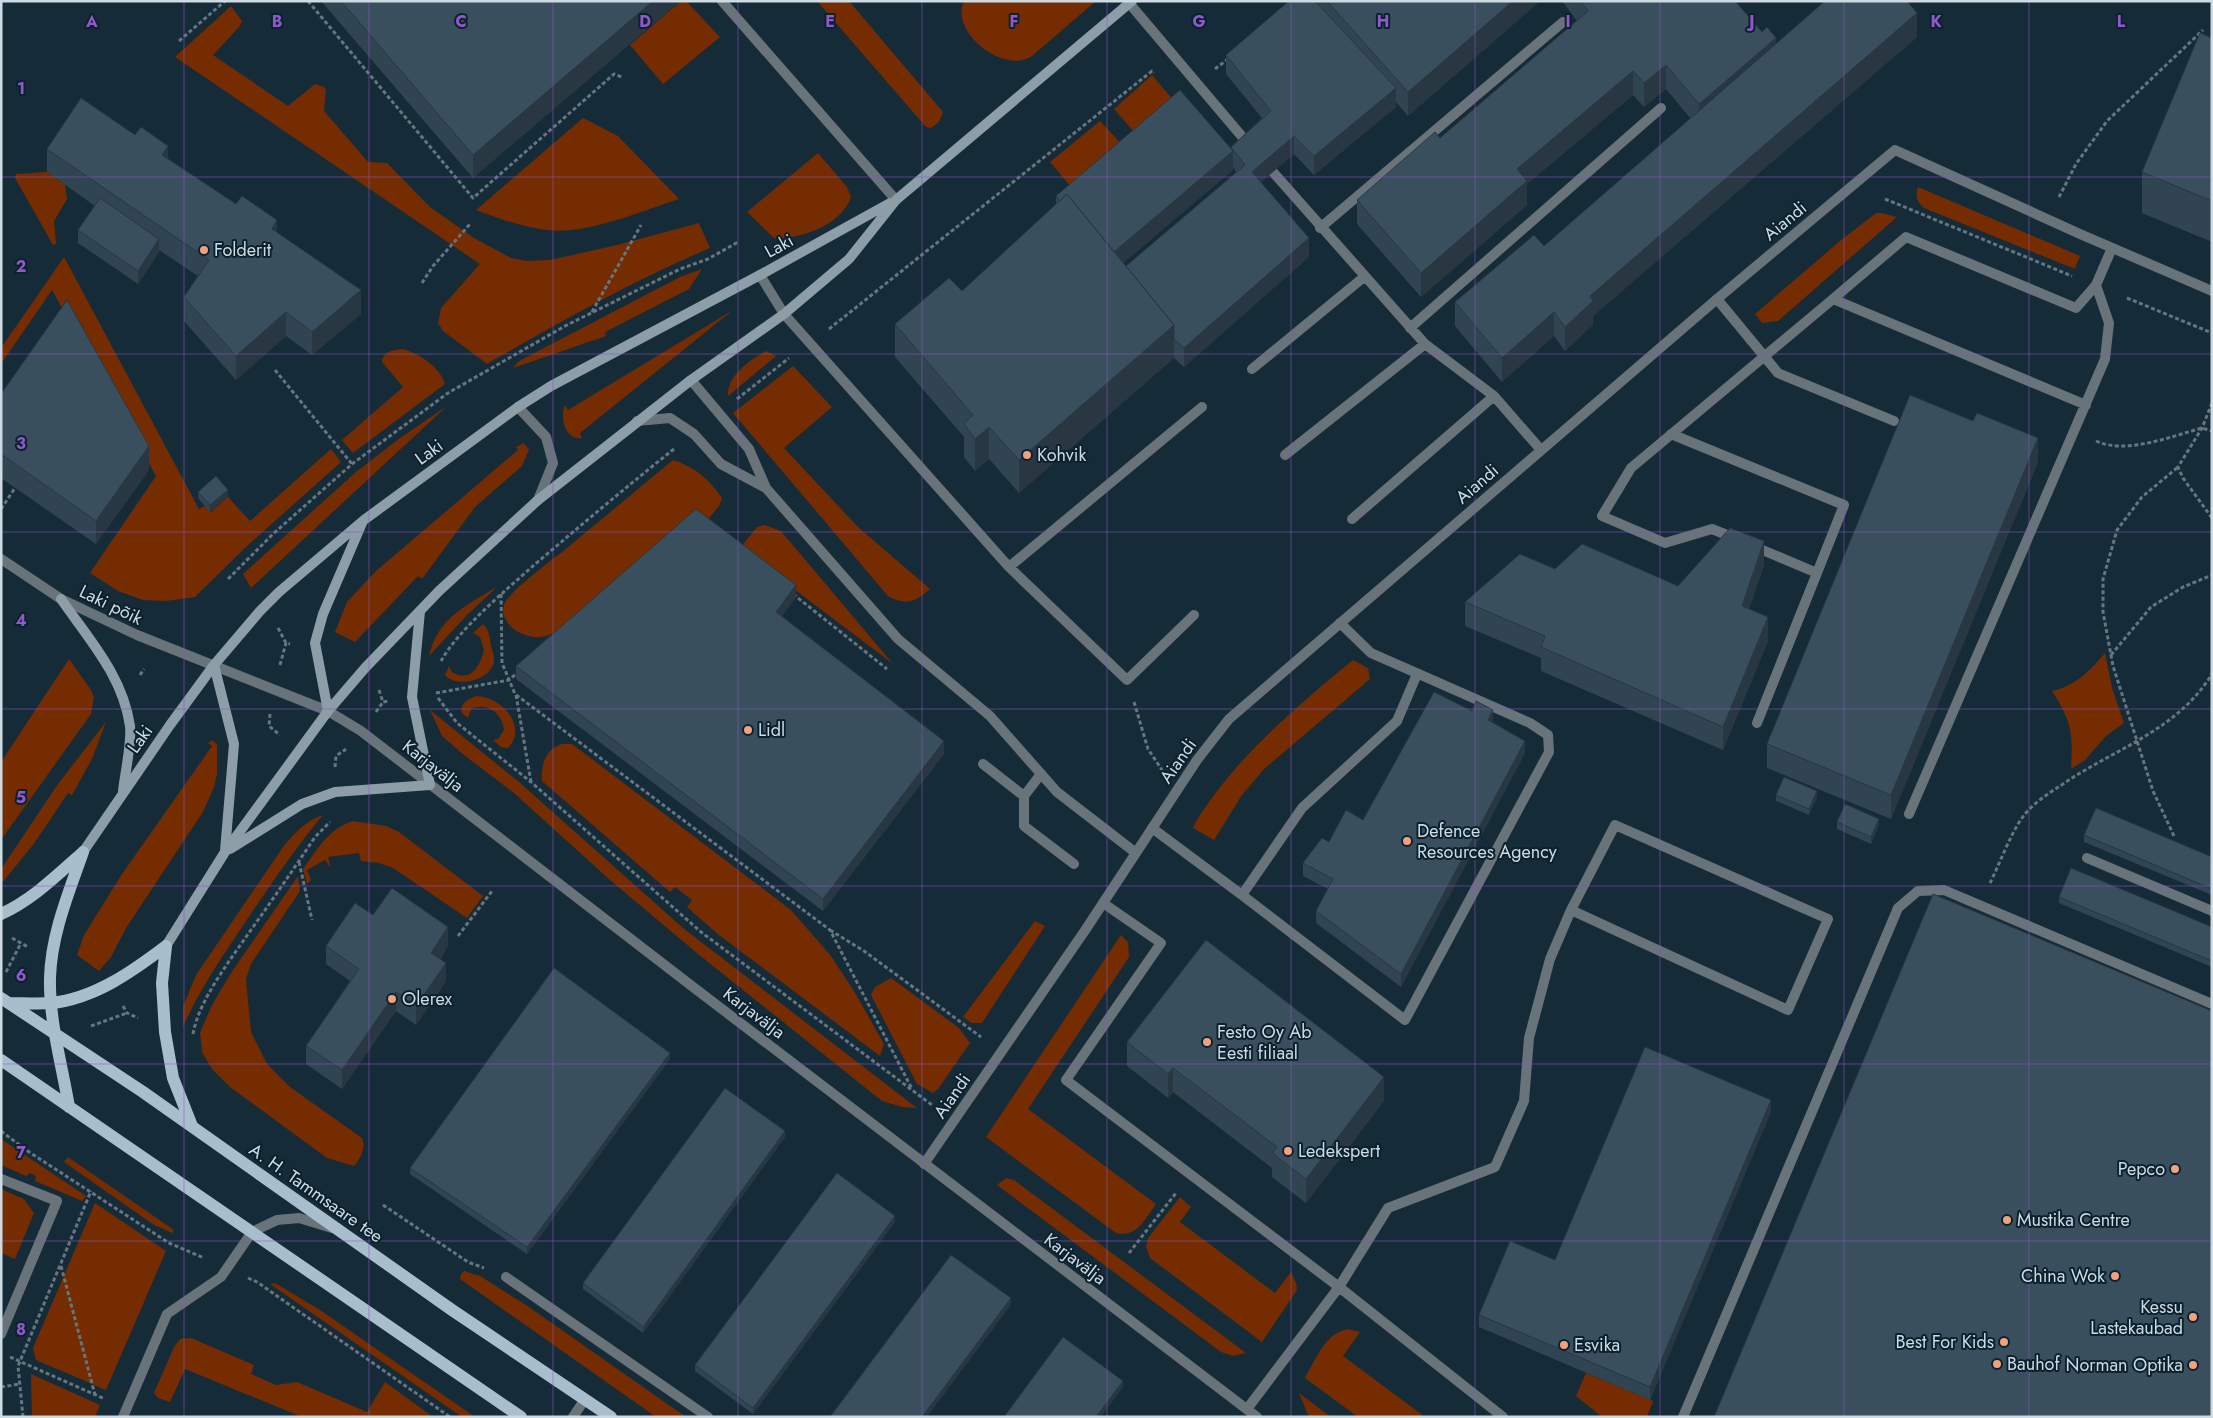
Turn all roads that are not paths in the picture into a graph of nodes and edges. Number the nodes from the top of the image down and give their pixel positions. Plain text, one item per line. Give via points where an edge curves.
1 (722, 1) edge
2 (1130, 2) edge
3 (1563, 22) dead end
4 (1661, 108) dead end
5 (1251, 147) edge
6 (1273, 172) edge
7 (896, 200) junction
8 (1320, 228) junction
9 (2112, 248) junction
10 (760, 275) junction
11 (1364, 277) junction
12 (2096, 285) junction
13 (2212, 291) edge
14 (1717, 299) junction
15 (1833, 299) junction
16 (784, 314) junction
17 (1410, 328) junction
18 (1424, 344) junction
19 (1764, 356) junction
20 (1252, 369) dead end
21 (691, 380) junction
22 (1494, 396) junction
23 (2086, 405) junction
24 (1202, 407) dead end
25 (518, 408) junction
26 (637, 421) junction
27 (1894, 421) dead end
28 (1671, 434) junction
29 (1541, 450) junction
30 (1285, 455) dead end
31 (766, 488) junction
32 (538, 500) junction
33 (1352, 519) dead end
34 (364, 520) junction
35 (1, 559) edge
36 (1009, 567) junction
37 (1817, 573) junction
38 (61, 599) junction
39 (420, 611) junction
40 (1194, 615) dead end
41 (1340, 623) junction
42 (214, 665) junction
43 (1417, 674) junction
44 (328, 711) junction
45 (1757, 724) dead end
46 (982, 764) dead end
47 (1041, 774) junction
48 (430, 785) junction
49 (123, 792) junction
50 (1024, 796) junction
51 (1909, 814) dead end
52 (1152, 828) junction
53 (83, 852) junction
54 (225, 852) junction
55 (1136, 853) junction
56 (2087, 858) dead end
57 (1074, 864) dead end
58 (1242, 895) junction
59 (1103, 903) junction
60 (1571, 910) junction
61 (2212, 911) edge
62 (1, 914) edge
63 (166, 946) junction
64 (4, 1001) edge
65 (52, 1003) junction
66 (2212, 1004) edge
67 (56, 1032) junction
68 (1, 1060) edge
69 (69, 1107) junction
70 (192, 1126) junction
71 (924, 1164) junction
72 (1, 1179) edge
73 (337, 1230) junction
74 (252, 1232) junction
75 (506, 1277) road end
76 (1339, 1287) junction
77 (1, 1334) edge
78 (585, 1399) junction
79 (1246, 1409) junction
80 (125, 1412) edge
81 (521, 1417) edge
82 (573, 1417) edge
83 (611, 1417) edge
84 (708, 1417) edge
85 (1257, 1417) edge
86 (1503, 1417) edge
87 (1683, 1417) edge

1 - 7 street
2 - 5 street
2 - 7 street, Laki
3 - 8 street
4 - 17 street
6 - 8 street
7 - 10 street, Laki
7 - 16 street, Laki via 849,259
8 - 11 street
9 - 12 street
9 - 13 street, Aiandi
9 - 14 street, Aiandi via 1896,150
10 - 16 street
10 - 25 street, Laki via 551,386
11 - 17 street
11 - 20 street
12 - 15 street via 2076,308 1906,237
12 - 23 street via 2109,323 2105,359
14 - 19 street
14 - 29 street, Aiandi
15 - 19 street
15 - 23 street
16 - 21 street, Laki
16 - 36 street
17 - 18 street
18 - 22 street
18 - 30 street
19 - 27 street via 1778,373
19 - 28 street
21 - 26 street, Laki
21 - 31 street via 749,449
22 - 29 street
22 - 33 street
23 - 51 street
24 - 36 street
25 - 32 street via 546,437 553,463
25 - 34 street, Laki
26 - 31 street via 670,418 694,434 721,464
26 - 32 street, Laki
28 - 37 street via 1844,505
28 - 37 street via 1631,468 1602,516 1665,544 1712,529
29 - 41 street, Aiandi
31 - 47 street via 898,639 990,716
32 - 39 street, Laki
34 - 42 street, Laki via 279,592
34 - 44 street via 323,614 316,643
35 - 38 street, Laki põik
36 - 40 street via 1127,680
37 - 45 street
38 - 42 street, Laki põik via 136,635
38 - 49 street via 112,671 121,692 130,727
39 - 44 street, Laki via 364,668
39 - 48 street via 412,697
41 - 43 street via 1371,654
41 - 52 street, Aiandi via 1229,720 1196,760
42 - 44 street, Karjavälja
42 - 49 street, Laki
42 - 54 street via 234,744
43 - 58 street via 1397,721 1302,808
43 - 58 street via 1530,723 1548,735 1549,752 1404,1020
44 - 48 street, Karjavälja via 361,731
44 - 54 street, Laki
46 - 50 street
47 - 50 street
47 - 55 street via 1057,792
48 - 54 street via 335,792 302,804
48 - 71 street, Karjavälja
49 - 53 street, Laki
50 - 57 street via 1024,826
52 - 55 street, Aiandi
52 - 58 street
53 - 62 main road via 44,886
53 - 65 main road via 52,957
54 - 63 street, Laki
55 - 59 street, Aiandi
56 - 61 street
59 - 71 street, Aiandi
59 - 76 street via 1161,943 1066,1080
60 - 60 street via 1615,826 1828,919 1788,1010
60 - 76 street via 1550,959 1529,1038 1524,1101 1495,1167 1388,1208
63 - 65 main road via 104,987
63 - 70 main road via 162,983 165,1032 173,1078
64 - 65 main road
64 - 67 main road, A. H. Tammsaare tee
65 - 67 main road
66 - 87 street via 1944,890 1918,892 1898,908
67 - 69 main road
67 - 70 main road, A. H. Tammsaare tee
68 - 69 main road
69 - 74 main road
70 - 73 main road, A. H. Tammsaare tee
71 - 79 street, Karjavälja
72 - 77 street via 57,1201
73 - 74 street via 299,1218 277,1220
73 - 78 main road, A. H. Tammsaare tee
74 - 80 street via 221,1277 167,1314
74 - 81 main road
75 - 84 street
76 - 79 street
76 - 86 street
78 - 82 street
78 - 83 main road, A. H. Tammsaare tee
79 - 85 street, Karjavälja

